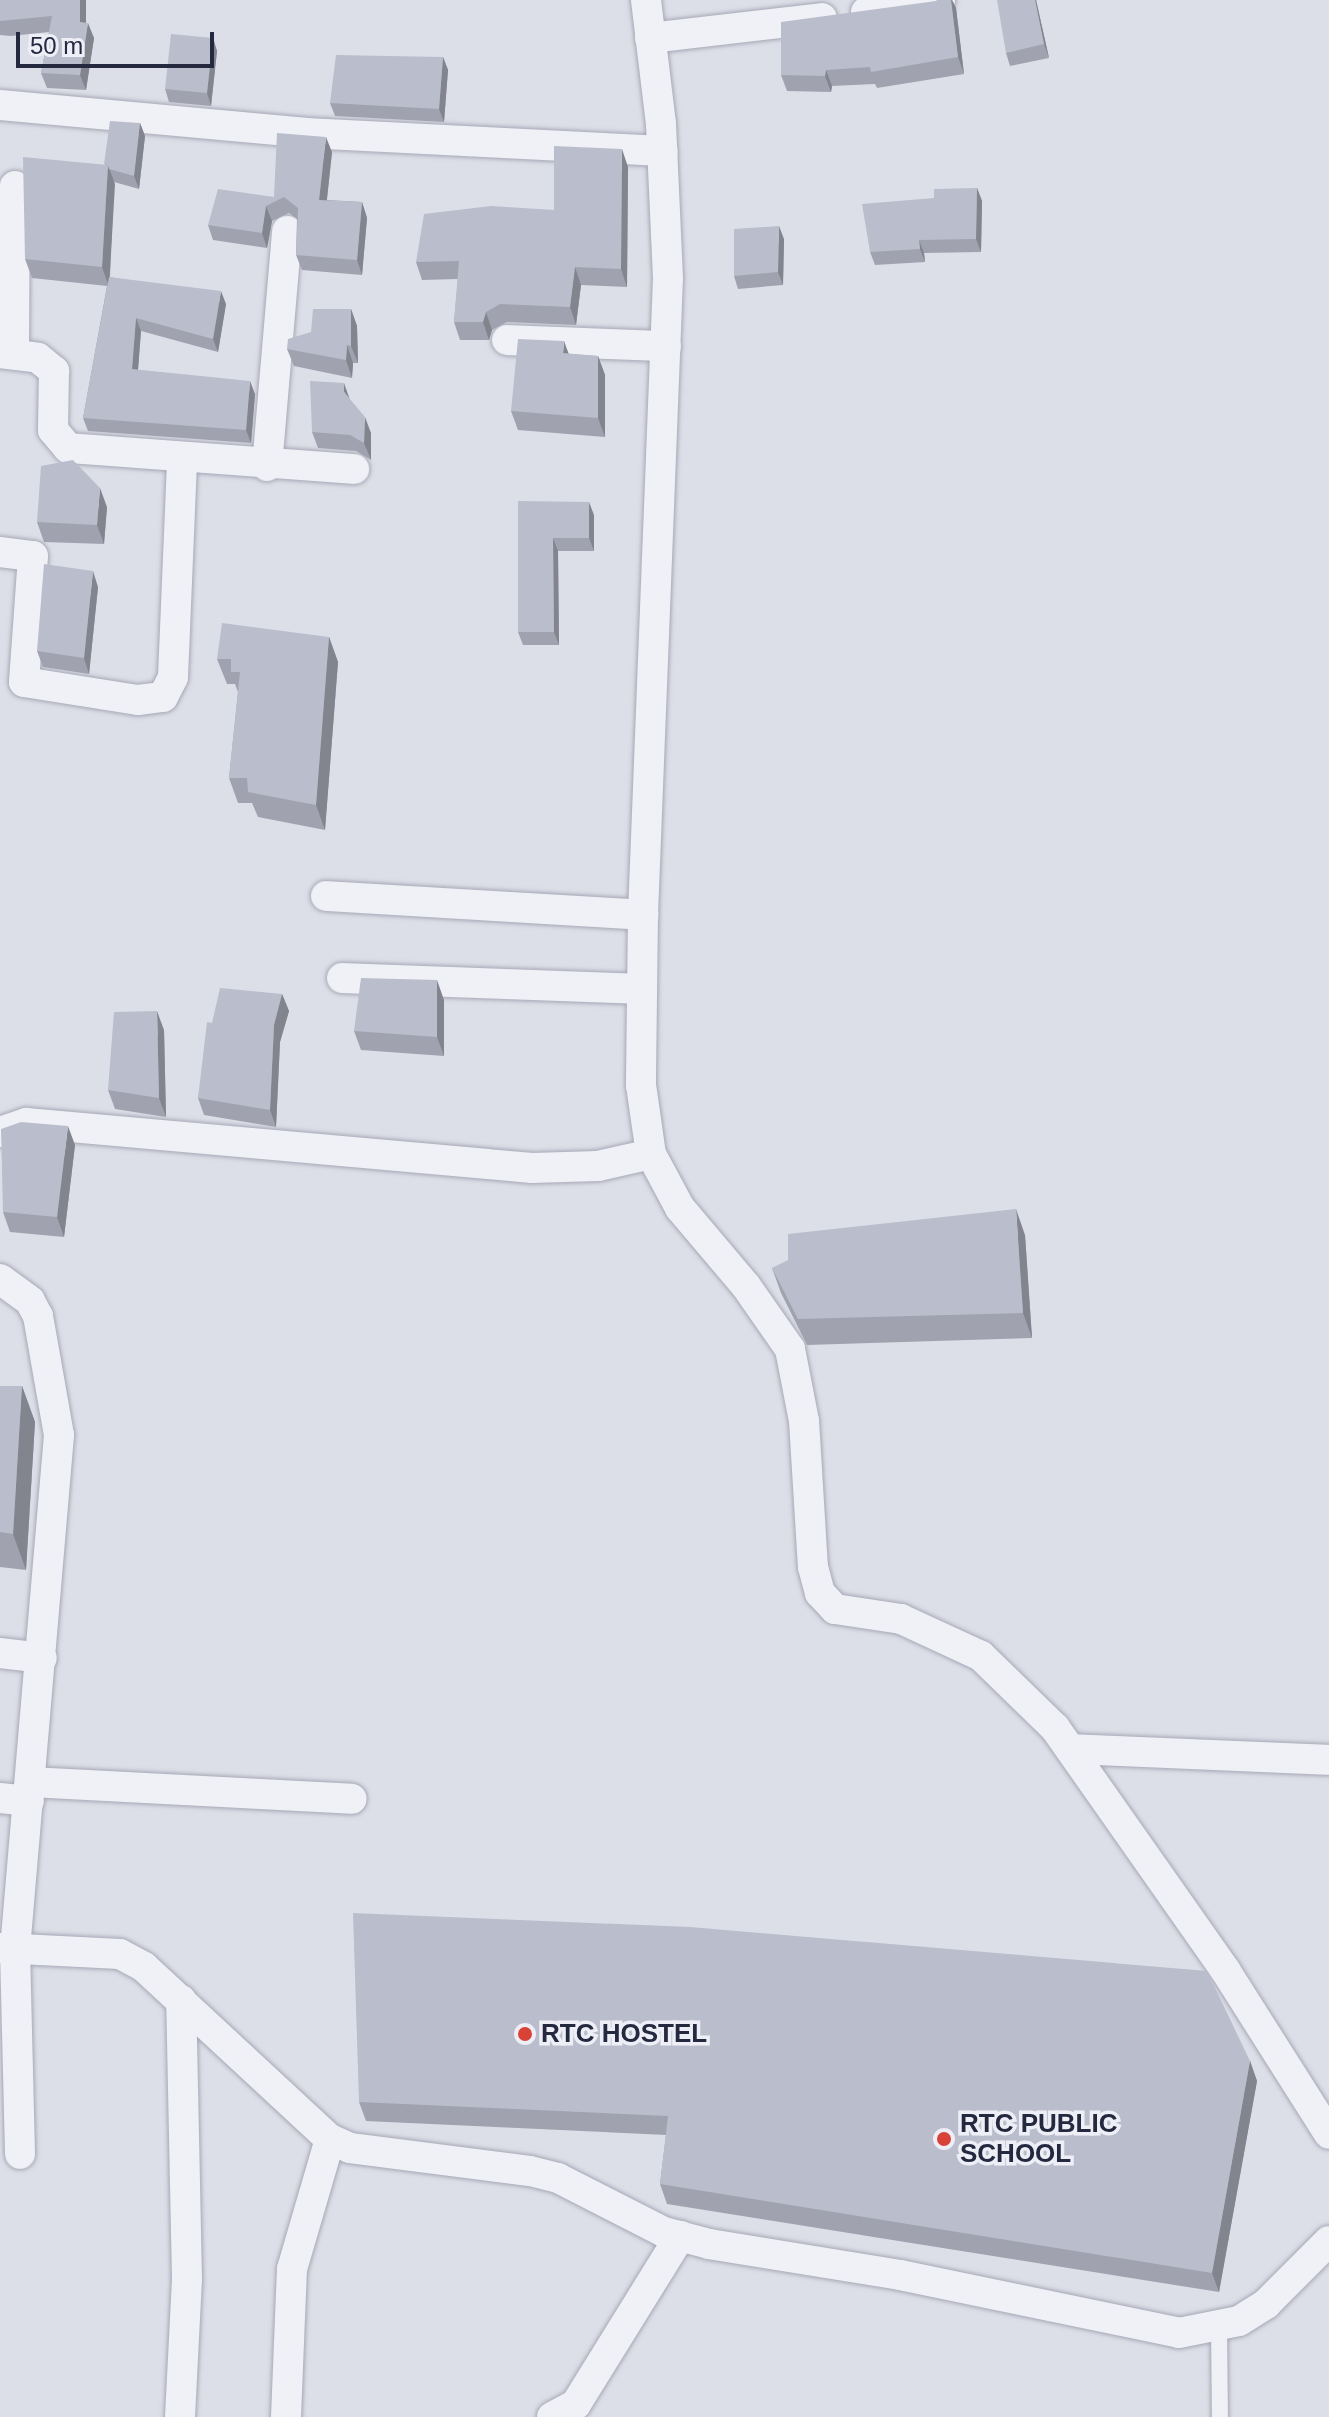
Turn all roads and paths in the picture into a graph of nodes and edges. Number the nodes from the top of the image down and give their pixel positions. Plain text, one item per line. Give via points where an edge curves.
1 (646, 0) edge
2 (940, 0) edge
3 (650, 38) junction
4 (0, 105) edge
5 (663, 151) junction
6 (15, 186) dead end
7 (287, 231) dead end
8 (507, 340) dead end
9 (666, 346) junction
10 (7, 354) edge
11 (182, 460) junction
12 (267, 466) junction
13 (354, 469) dead end
14 (0, 552) edge
15 (326, 896) dead end
16 (643, 915) junction
17 (342, 978) dead end
18 (642, 989) junction
19 (0, 1132) edge
20 (651, 1154) junction
21 (0, 1279) edge
22 (0, 1653) edge
23 (42, 1658) junction
24 (1071, 1749) junction
25 (1329, 1760) edge
26 (20, 1794) edge
27 (352, 1799) dead end
28 (8, 1949) edge
29 (181, 2000) junction
30 (11, 2116) edge
31 (1329, 2134) edge
32 (330, 2139) junction
33 (20, 2154) dead end
34 (680, 2236) junction
35 (1329, 2241) edge
36 (1219, 2326) junction
37 (180, 2417) edge
38 (286, 2417) edge
39 (552, 2417) edge
40 (1220, 2417) edge

1 - 3 street
2 - 3 street
3 - 5 street
4 - 5 street via 306,133
5 - 9 street
6 - 10 street
7 - 12 street
8 - 9 street
9 - 16 street
10 - 11 street via 48,362 54,371 53,430 68,448
11 - 12 street
11 - 14 street via 173,677 163,697 138,700 24,682 33,556
12 - 13 street
15 - 16 street
16 - 18 street
17 - 18 street
18 - 20 street via 641,1085
19 - 20 street via 26,1123 532,1168 598,1166
20 - 24 street via 680,1208 746,1286 790,1349 804,1421 813,1567 820,1593 835,1609 901,1619 981,1656
21 - 23 street via 30,1301 38,1316 59,1435
22 - 23 street
23 - 26 street
24 - 25 street
24 - 31 street via 1225,1970
26 - 27 street
26 - 28 street
28 - 29 street via 120,1954 144,1967
28 - 30 street
29 - 32 street
29 - 37 street via 187,2279
30 - 33 street
32 - 34 street via 381,2154 495,2164 558,2178
32 - 38 street via 292,2269
34 - 36 street via 1179,2333
34 - 39 street via 576,2404
35 - 36 street via 1266,2304
36 - 40 lane

